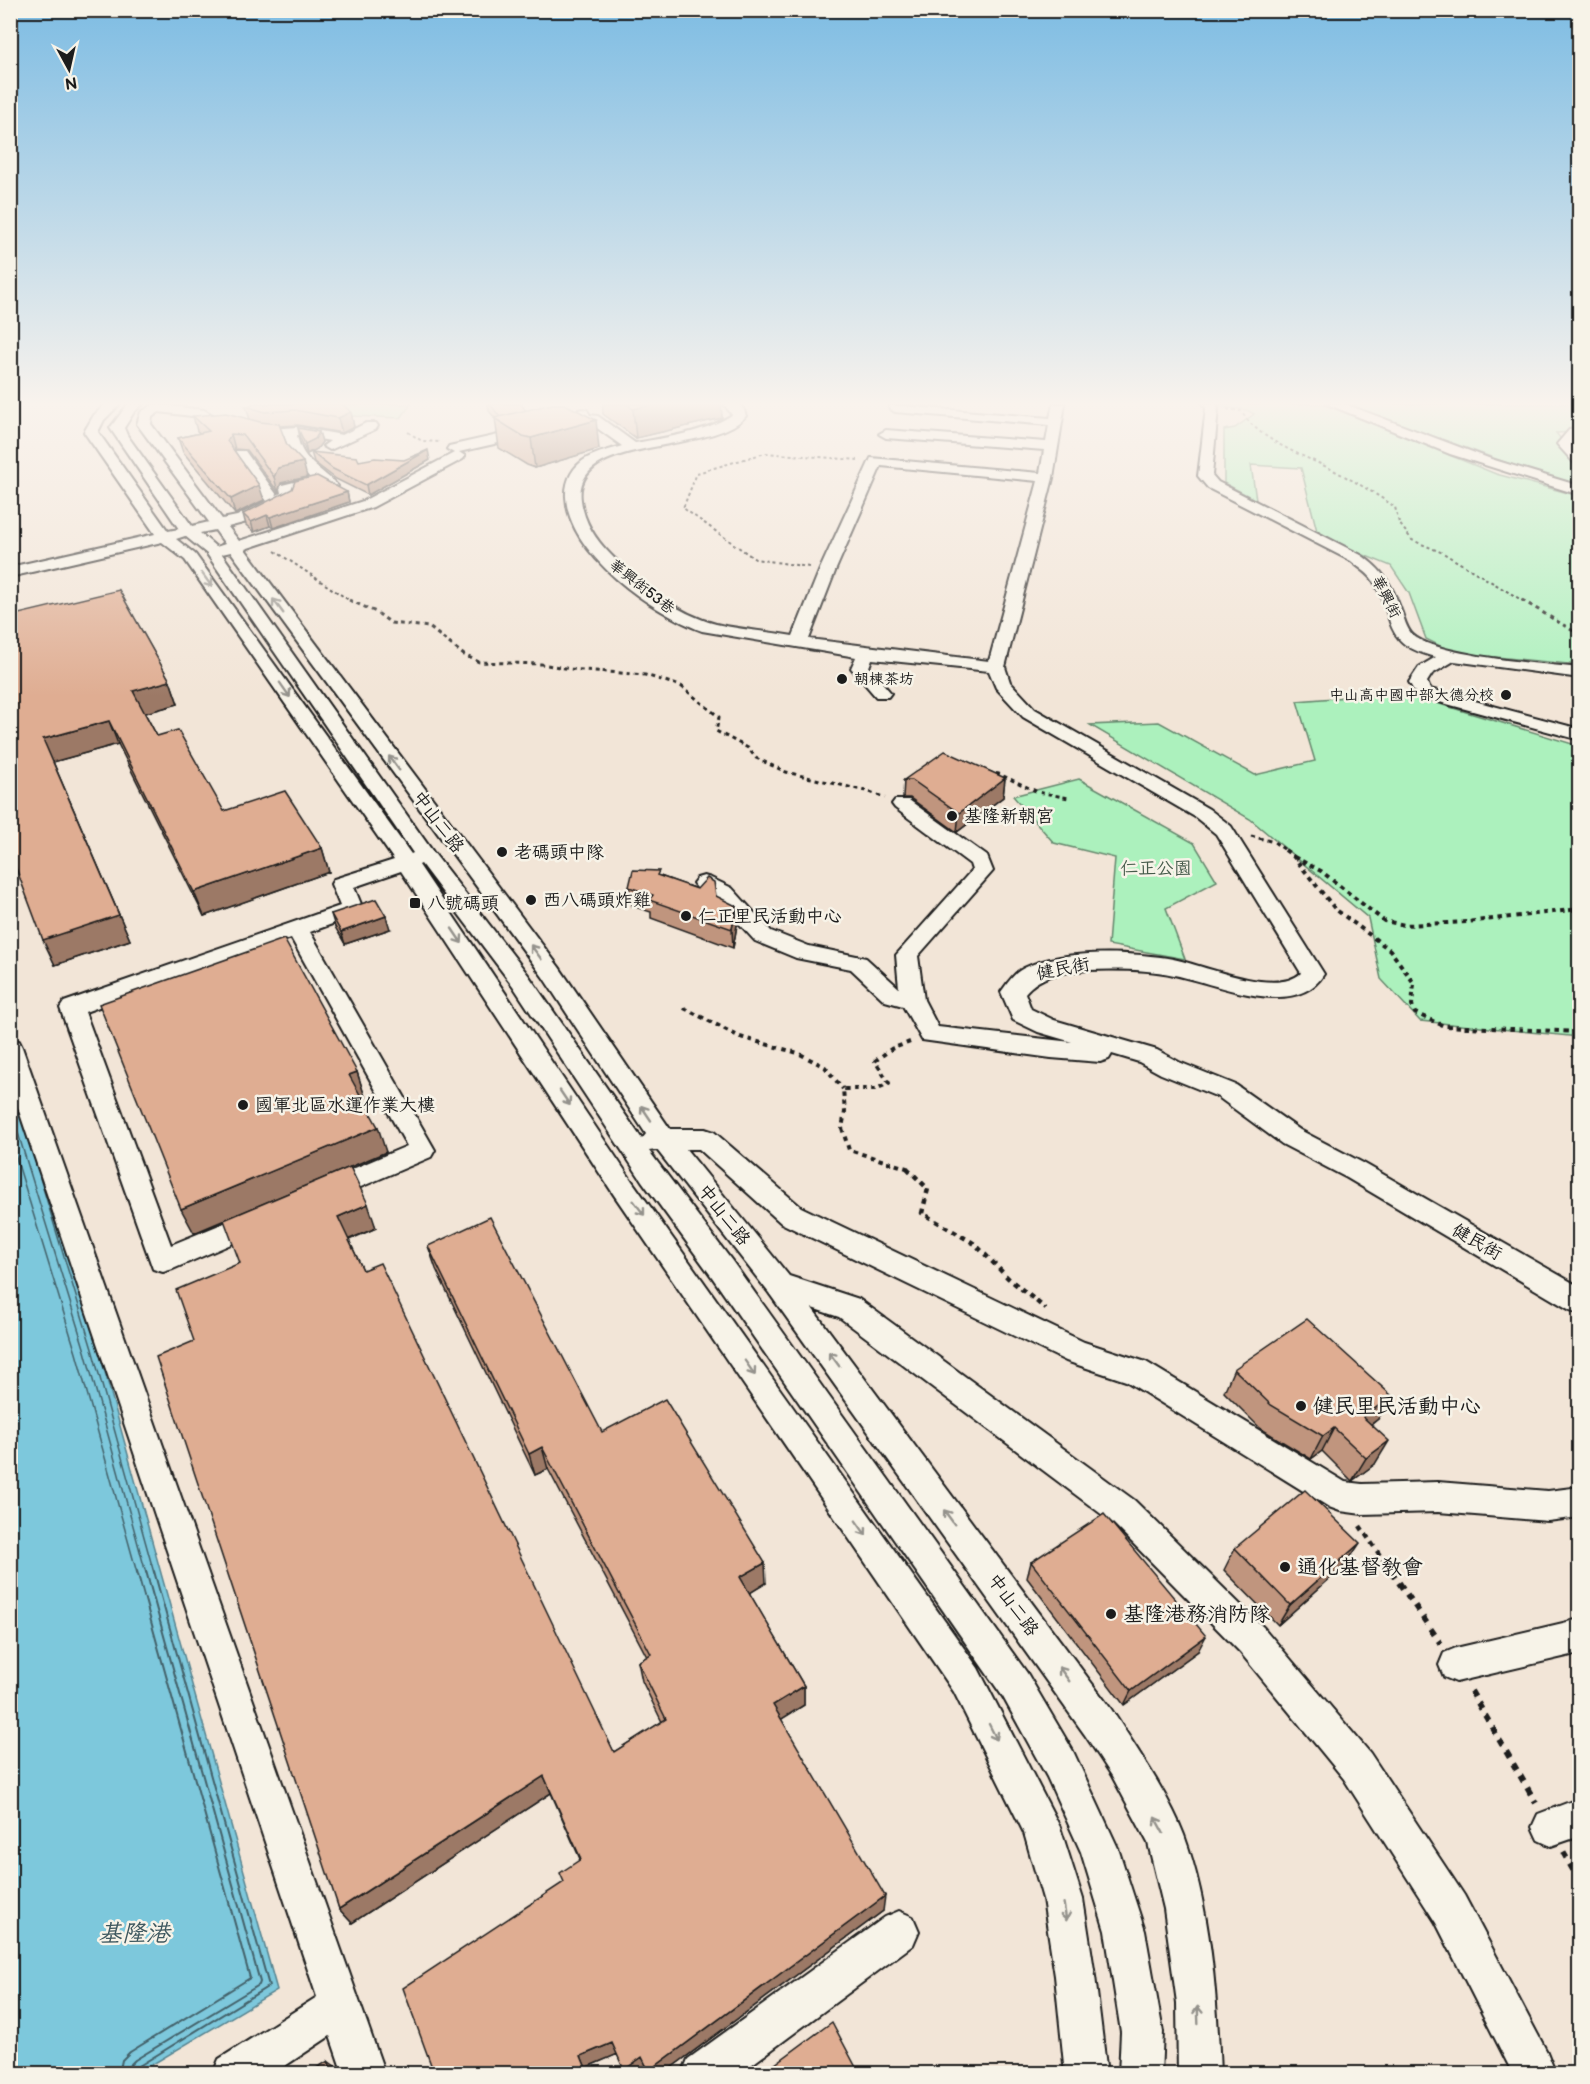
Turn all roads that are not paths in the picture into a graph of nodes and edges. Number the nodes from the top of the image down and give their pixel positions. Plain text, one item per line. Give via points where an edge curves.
1 (155, 501) edge
2 (167, 501) edge
3 (201, 501) edge
4 (362, 501) edge
5 (373, 501) edge
6 (576, 501) edge
7 (858, 501) edge
8 (1040, 501) edge
9 (1244, 501) edge
10 (275, 502) edge
11 (368, 504) junction
12 (218, 525) junction
13 (198, 545) junction
14 (10, 572) edge
15 (799, 642) junction
16 (866, 653) junction
17 (1452, 655) junction
18 (996, 667) junction
19 (1580, 673) edge
20 (882, 693) dead end
21 (1580, 735) edge
22 (902, 804) road end
23 (456, 846) junction
24 (416, 859) junction
25 (704, 883) edge
26 (297, 929) junction
27 (912, 1000) junction
28 (10, 1047) edge
29 (1148, 1056) junction
30 (663, 1139) junction
31 (620, 1154) junction
32 (779, 1285) junction
33 (1580, 1302) edge
34 (1580, 1502) edge
35 (1580, 1636) edge
36 (1456, 1665) dead end
37 (899, 1931) dead end
38 (342, 2005) junction
39 (1532, 2067) dead end
40 (234, 2073) edge
41 (364, 2073) edge
42 (703, 2073) edge
43 (1086, 2073) edge
44 (1140, 2073) edge
45 (1199, 2073) edge

1 - 13 street, 中山二路
2 - 13 street, 中山二路
3 - 12 street, 中山二路
4 - 11 street
5 - 11 street
6 - 15 street, 華興街53巷 via 577,518 592,545 673,613 708,627
7 - 15 street
8 - 18 street
9 - 17 street, 華興街 via 1356,558 1380,578 1405,637 1414,645
10 - 12 street via 242,519
11 - 13 street via 324,521
12 - 13 street, 中山二路
12 - 13 street
13 - 14 street
23 -> 13 street, 中山二路
13 - 24 street, 中山二路
13 -> 24 street, 中山二路 via 240,625
15 - 16 street, 華興街53巷
16 - 18 street, 華興街53巷
16 - 20 street via 860,668
17 - 19 street, 華興街
17 - 21 street via 1425,671 1418,682 1423,692
18 - 29 street, 健民街 via 1002,684 1029,713 1202,813 1224,830 1313,974 1301,986 1277,989 1227,982 1173,967 1112,961 1053,968 1028,976 1013,993 1021,1014 1046,1026
22 - 27 street via 981,861 983,871 907,955
23 - 24 street
30 -> 23 street, 中山二路 via 550,972
24 - 26 street via 342,884 352,909
24 - 31 street, 中山二路 via 521,981
25 - 27 street via 724,893 763,936 804,952 858,963 893,996
26 - 26 street via 72,1008 163,1261 422,1150
27 - 29 street via 930,1034
28 - 38 street
29 - 33 street, 健民街 via 1227,1091 1291,1137
30 - 31 street
30 - 32 street, 中山二路
30 - 34 street via 705,1139 790,1215 1076,1352 1135,1371 1340,1496 1438,1497 1548,1506
31 -> 43 street, 中山二路 via 623,1188 966,1680 1041,1827 1063,1899
31 - 44 street, 中山二路 via 1015,1685 1060,1764 1100,1848 1125,1931 1142,2032
32 - 39 street via 849,1308 1123,1511 1252,1641 1357,1766 1450,1909
45 -> 32 street, 中山二路 via 1196,1992 1184,1909 1166,1837 1098,1722
35 - 36 street
37 - 42 street
38 - 40 street
38 - 41 street

